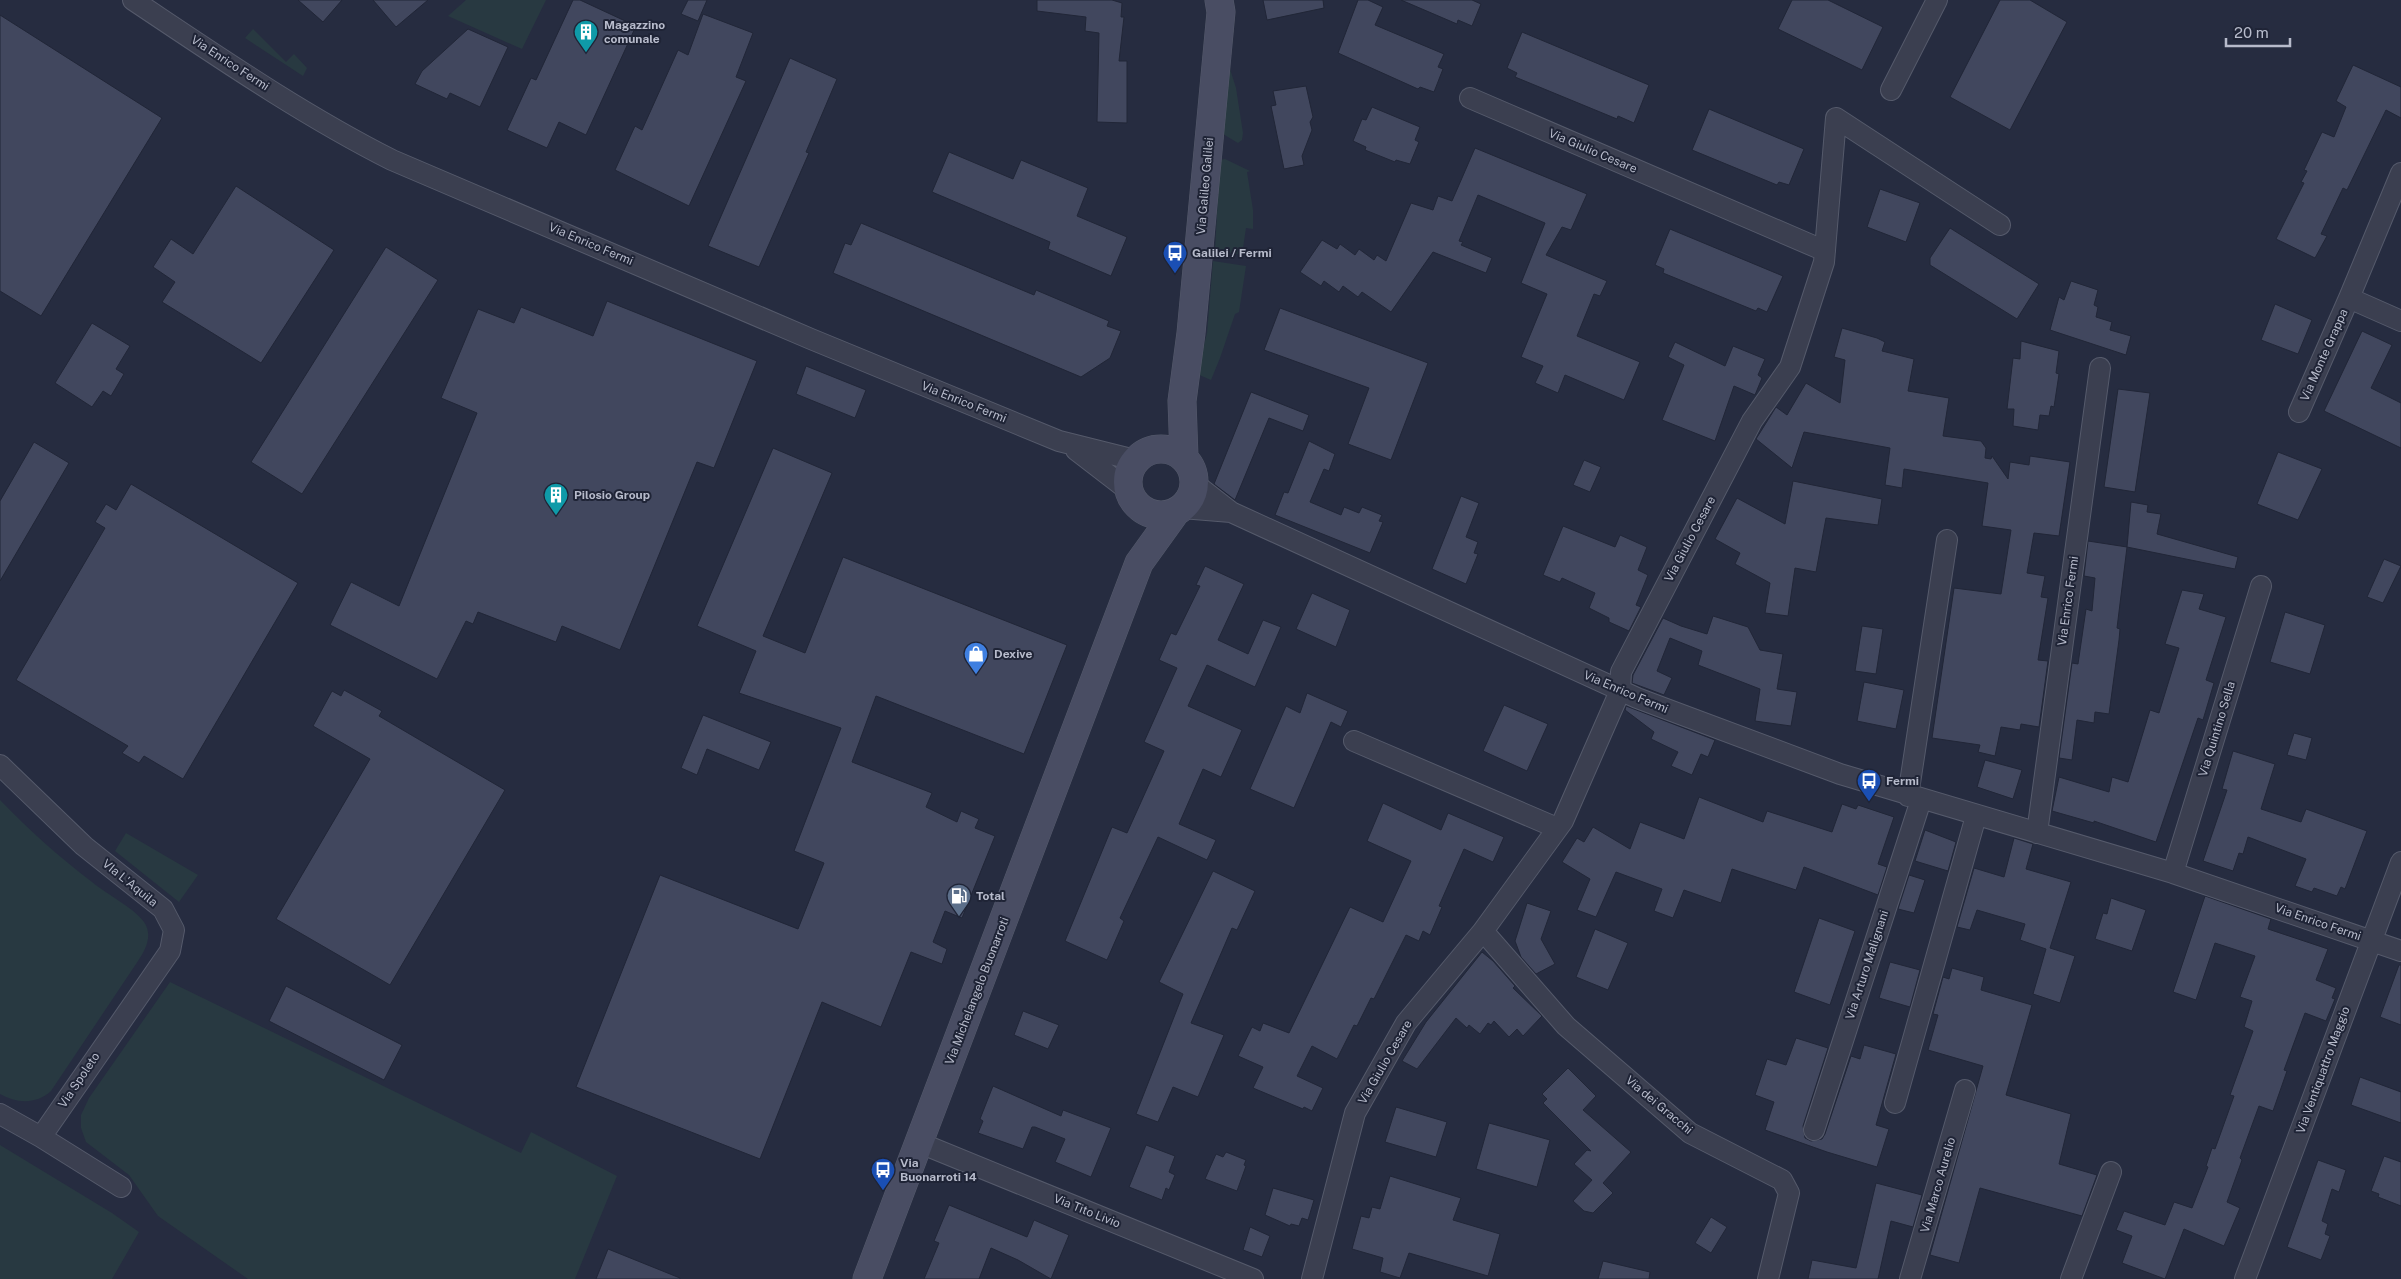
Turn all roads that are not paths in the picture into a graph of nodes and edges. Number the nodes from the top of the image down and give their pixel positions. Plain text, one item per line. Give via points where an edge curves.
1 (133, 0) edge
2 (1218, 0) edge
3 (1935, 1) edge
4 (1890, 90) dead end
5 (1470, 98) dead end
6 (2401, 173) edge
7 (2000, 225) dead end
8 (1825, 251) junction
9 (2349, 298) junction
10 (2401, 321) edge
11 (2100, 368) dead end
12 (1182, 401) junction
13 (2299, 412) dead end
14 (1071, 446) junction
15 (1143, 455) junction
16 (1184, 457) junction
17 (1195, 484) junction
18 (1132, 497) junction
19 (1178, 510) junction
20 (1231, 512) junction
21 (1947, 540) dead end
22 (1139, 563) junction
23 (2261, 586) dead end
24 (1620, 691) junction
25 (1354, 741) dead end
26 (0, 765) edge
27 (1915, 798) junction
28 (1976, 816) junction
29 (1557, 828) junction
30 (2037, 834) junction
31 (2401, 862) edge
32 (2173, 873) junction
33 (1483, 931) junction
34 (2370, 940) junction
35 (2401, 952) edge
36 (118, 1024) joint
37 (1965, 1090) dead end
38 (1895, 1103) dead end
39 (0, 1114) edge
40 (1814, 1130) dead end
41 (41, 1136) junction
42 (920, 1143) junction
43 (2111, 1172) dead end
44 (121, 1187) dead end
45 (867, 1279) edge
46 (1253, 1279) edge
47 (1312, 1279) edge
48 (1768, 1279) edge
49 (1910, 1279) edge
50 (2071, 1279) edge
51 (2245, 1279) edge

1 - 14 street, Via Enrico Fermi via 294,106 392,160
2 - 12 street, Via Galileo Galilei via 1221,12
3 - 4 street
5 - 8 street, Via Giulio Cesare
6 - 9 street, Via Monte Grappa
7 - 8 street, Via Giulio Cesare via 1836,118
8 - 24 street, Via Giulio Cesare via 1790,367 1752,421 1621,672
9 - 10 street, Via Monte Grappa
9 - 13 street, Via Monte Grappa
11 - 30 street, Via Enrico Fermi
12 - 15 street, Via Galileo Galilei
12 - 16 street, Via Galileo Galilei
14 - 15 street, Via Enrico Fermi
14 - 18 street, Via Enrico Fermi
15 - 16 street via 1168,449
15 - 18 street via 1128,474
16 - 17 street via 1192,468
17 - 19 street via 1191,498
17 - 20 street, Via Enrico Fermi
18 - 19 street via 1154,515
18 - 22 street, Via Michelangelo Buonarroti
19 - 20 street, Via Enrico Fermi
19 - 22 street, Via Michelangelo Buonarroti
20 - 24 street, Via Enrico Fermi
21 - 27 street, Via Arturo Malignani
22 - 42 street, Via Michelangelo Buonarroti
23 - 32 street, Via Quintino Sella
24 - 27 street, Via Enrico Fermi via 1840,774
24 - 29 street, Via Giulio Cesare via 1563,821
25 - 29 street
26 - 36 street, VIa L'Aquila via 77,840 162,909 170,920 174,939 170,951
27 - 28 street, Via Enrico Fermi
27 - 40 street, Via Arturo Malignani
28 - 30 street, Via Enrico Fermi
28 - 38 street
29 - 33 street, Via Giulio Cesare
30 - 32 street, Via Enrico Fermi
31 - 34 street, Via Ventiquattro Maggio
32 - 34 street, Via Enrico Fermi
33 - 47 street, Via Giulio Cesare via 1406,1023 1354,1113
33 - 48 street, Via dei Gracchi via 1566,1026 1690,1133 1782,1180 1789,1193
34 - 35 street, Via Enrico Fermi
34 - 51 street, Via Ventiquattro Maggio
36 - 41 street, Via Spoleto
37 - 49 street, Via Marco Aurelio
39 - 41 street
41 - 44 street
42 - 45 street, Via Michelangelo Buonarroti
42 - 46 street, Via Tito Livio
43 - 50 street

